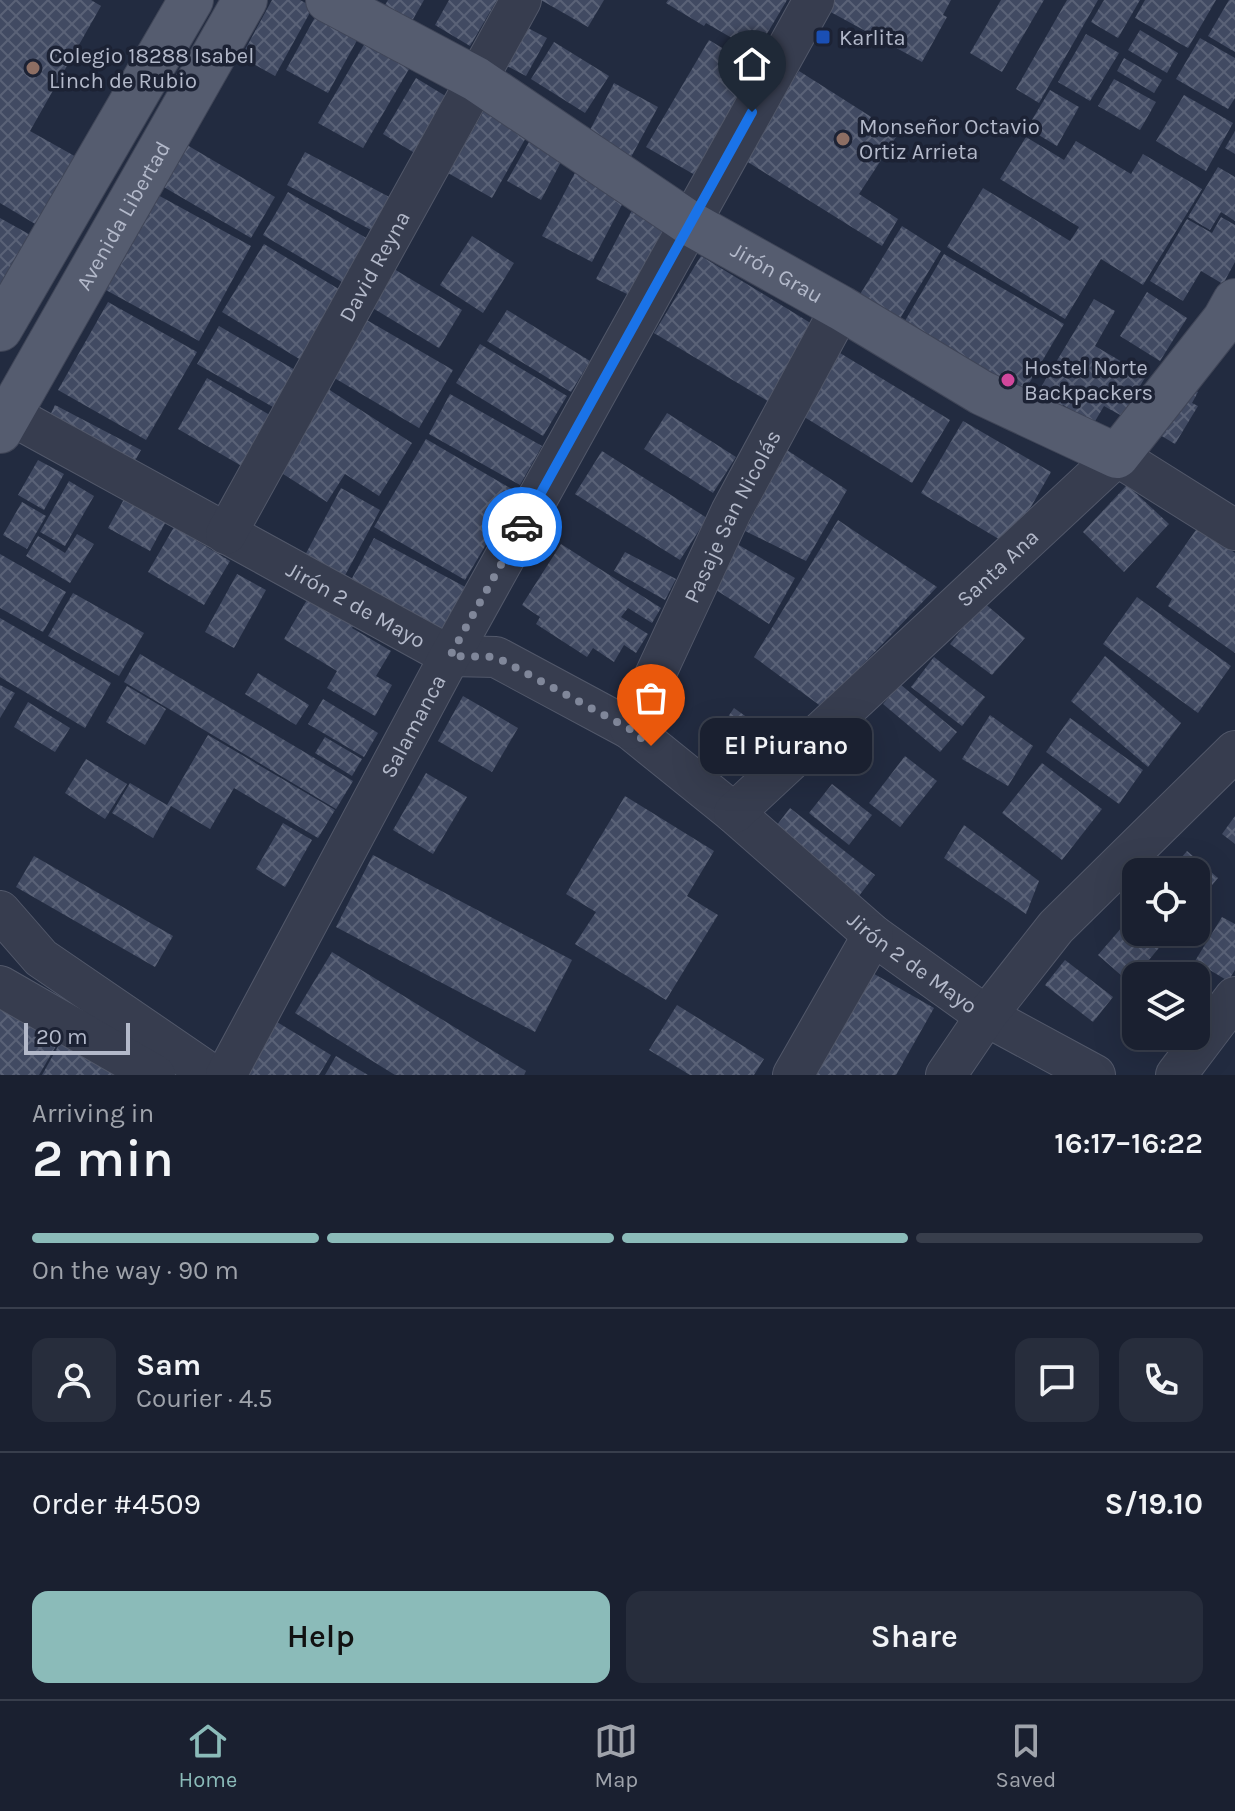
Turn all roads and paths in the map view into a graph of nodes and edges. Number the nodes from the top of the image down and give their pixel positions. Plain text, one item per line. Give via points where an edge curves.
1 (191, 0) edge
2 (245, 0) edge
3 (328, 0) edge
4 (521, 0) edge
5 (814, 0) edge
6 (476, 79) junction
7 (691, 224) junction
8 (1235, 301) edge
9 (841, 308) junction
10 (0, 329) edge
11 (3, 418) edge
12 (1117, 456) junction
13 (1235, 530) edge
14 (226, 534) junction
15 (450, 656) junction
16 (630, 729) junction
17 (1235, 751) edge
18 (734, 813) junction
19 (0, 911) edge
20 (873, 935) junction
21 (0, 986) edge
22 (1235, 997) edge
23 (986, 1016) junction
24 (155, 1075) edge
25 (212, 1075) edge
26 (226, 1075) edge
27 (793, 1075) edge
28 (946, 1075) edge
29 (1095, 1075) edge
30 (1176, 1075) edge

1 - 10 main road
2 - 11 main road, Avenida Libertad
3 - 6 main road, Jirón Grau
4 - 6 street, David Reyna
5 - 7 street, Salamanca
6 - 7 main road, Jirón Grau
6 - 14 street, David Reyna
7 - 9 main road, Jirón Grau
7 - 15 street, Salamanca
8 - 12 main road, Santa Ana
9 - 12 main road, Jirón Grau via 982,393
9 - 16 street, Pasaje San Nicolás via 731,512
11 - 14 street, Jirón 2 de Mayo
12 - 13 street, Jirón Grau
12 - 18 street, Santa Ana
14 - 15 street, Jirón 2 de Mayo
15 - 16 street, Jirón 2 de Mayo via 496,657
15 - 26 street, Salamanca
16 - 18 street, Jirón 2 de Mayo
17 - 23 street via 1056,927
18 - 20 street, Jirón 2 de Mayo
19 - 25 street via 41,958
20 - 23 street, Jirón 2 de Mayo
20 - 27 street
21 - 24 street
22 - 30 street
23 - 28 street
23 - 29 street, Jirón 2 de Mayo

